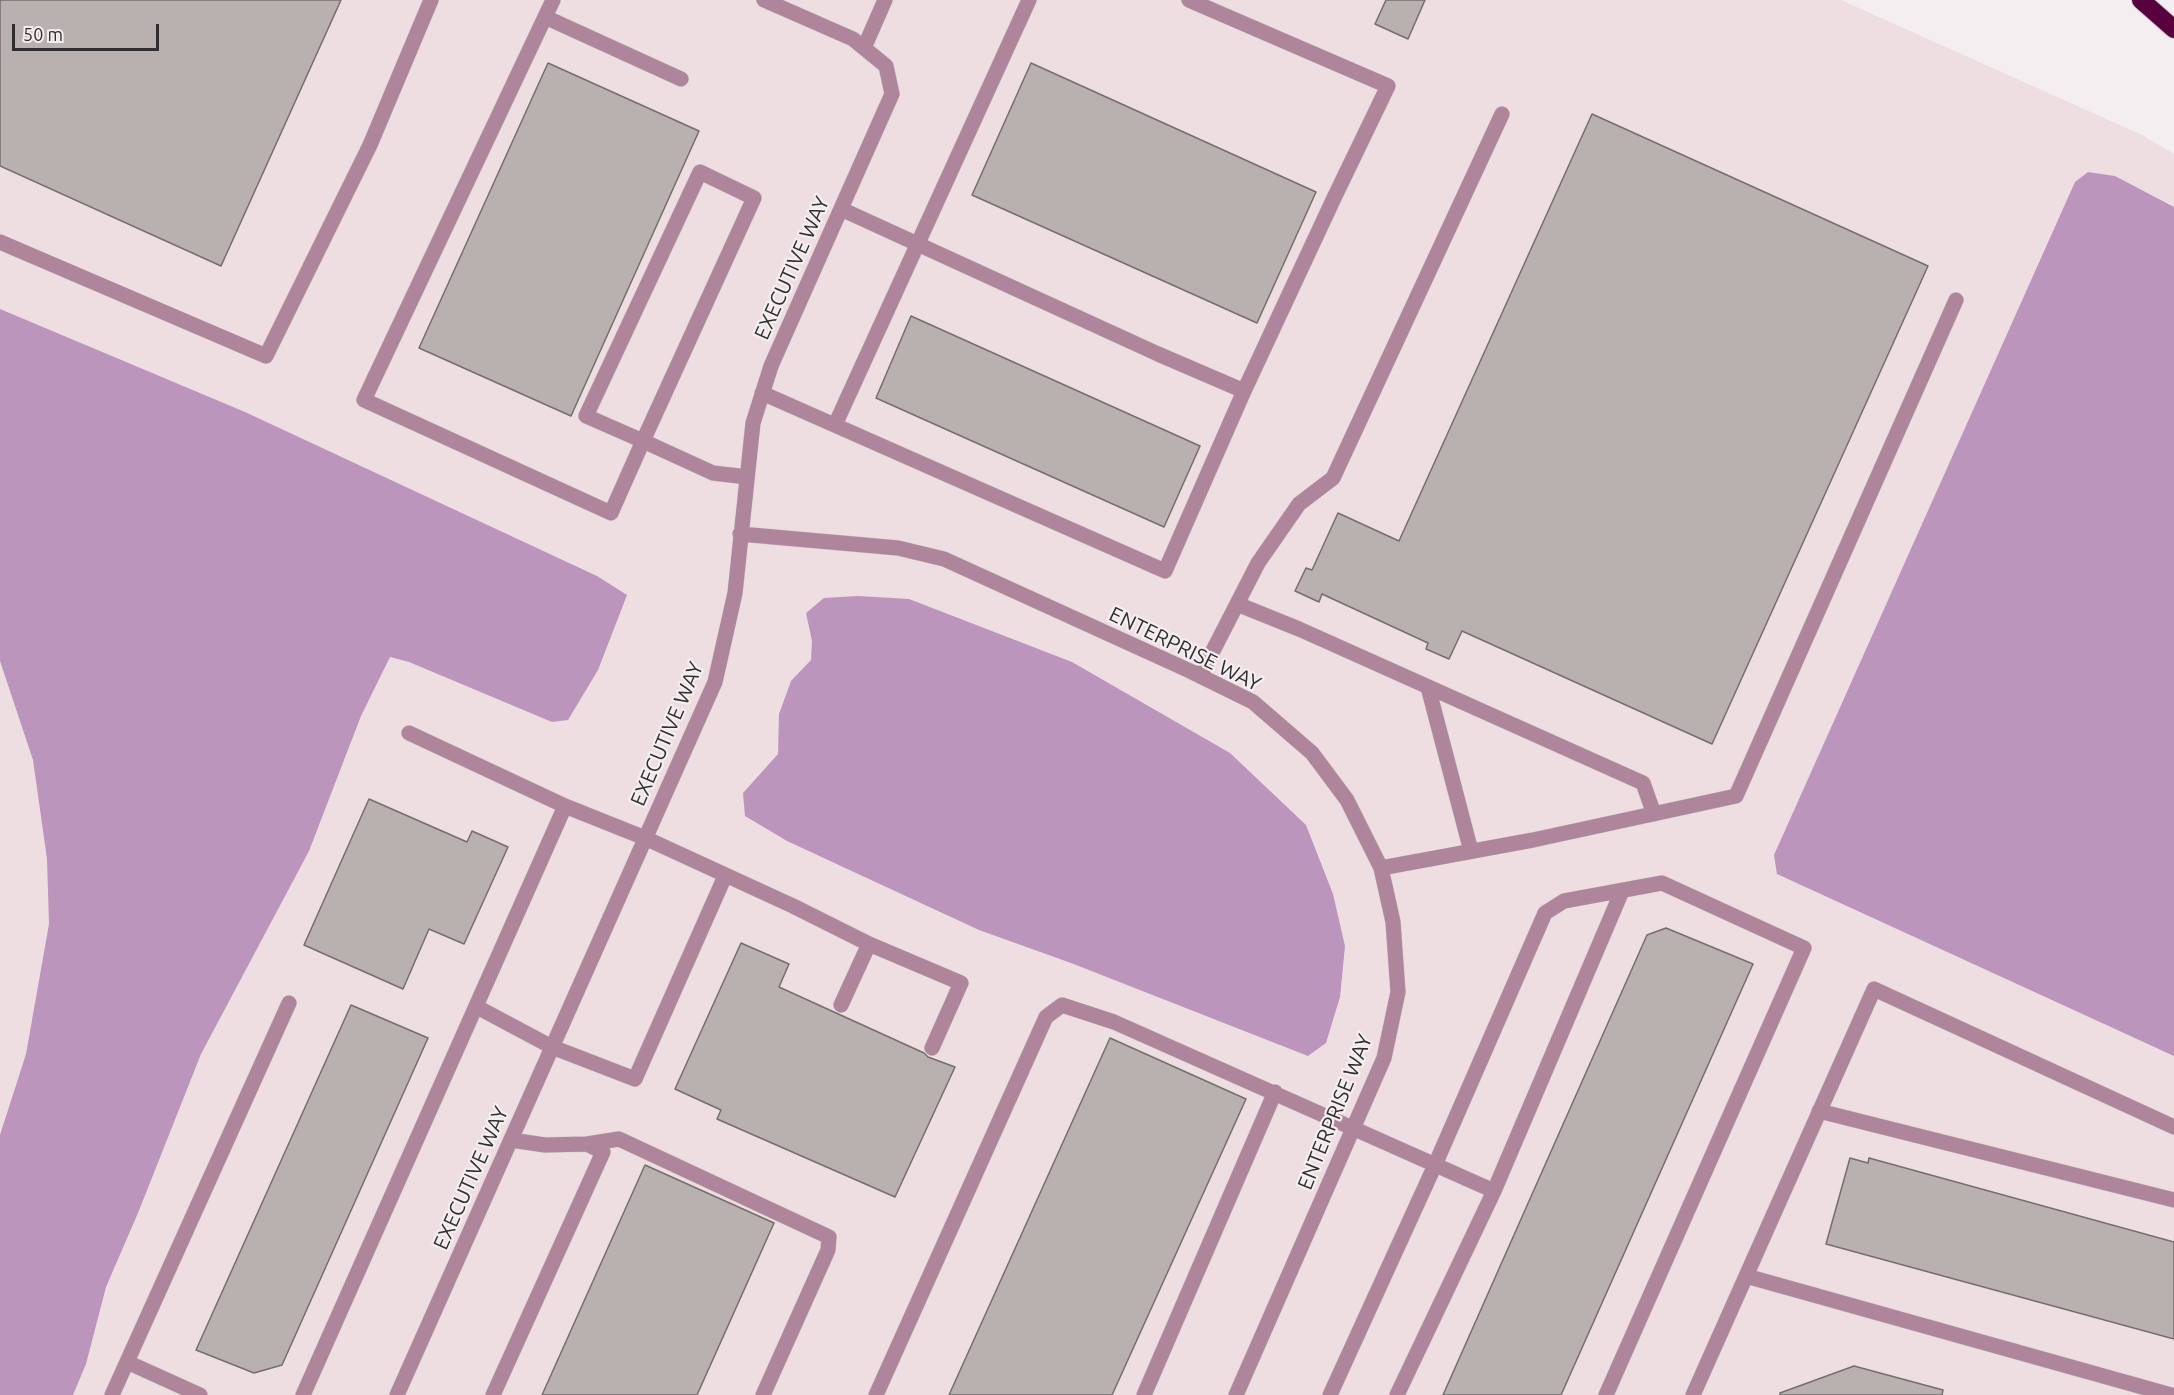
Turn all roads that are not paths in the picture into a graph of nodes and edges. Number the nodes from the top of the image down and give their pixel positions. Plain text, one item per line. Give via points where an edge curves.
1 (431, 0) edge
2 (553, 0) edge
3 (764, 0) edge
4 (885, 0) edge
5 (1029, 0) edge
6 (1188, 0) edge
7 (2141, 0) edge
8 (2174, 15) edge
9 (545, 17) junction
10 (2174, 28) edge
11 (864, 48) junction
12 (681, 79) dead end
13 (1502, 114) dead end
14 (841, 209) junction
15 (0, 242) edge
16 (917, 243) junction
17 (1956, 300) dead end
18 (1245, 391) junction
19 (762, 393) junction
20 (835, 425) junction
21 (643, 441) junction
22 (747, 477) junction
23 (740, 534) junction
24 (1237, 604) junction
25 (1200, 676) junction
26 (1428, 687) junction
27 (409, 733) dead end
28 (565, 806) junction
29 (1654, 814) junction
30 (645, 838) junction
31 (1471, 851) junction
32 (1381, 868) junction
33 (725, 876) junction
34 (1622, 891) junction
35 (869, 944) junction
36 (289, 1003) dead end
37 (841, 1005) dead end
38 (477, 1007) junction
39 (552, 1047) junction
40 (932, 1048) dead end
41 (1275, 1092) junction
42 (1820, 1111) junction
43 (2174, 1127) edge
44 (1355, 1128) junction
45 (511, 1140) junction
46 (587, 1144) junction
47 (1435, 1165) junction
48 (1494, 1191) junction
49 (2174, 1200) edge
50 (1746, 1276) junction
51 (127, 1362) junction
52 (112, 1395) edge
53 (200, 1395) edge
54 (303, 1395) edge
55 (397, 1395) edge
56 (493, 1395) edge
57 (763, 1395) edge
58 (876, 1395) edge
59 (1144, 1395) edge
60 (1236, 1395) edge
61 (1330, 1395) edge
62 (1397, 1395) edge
63 (1606, 1395) edge
64 (1693, 1395) edge
65 (2171, 1395) edge

1 - 15 street via 370,145 266,356
2 - 9 street
3 - 11 street via 853,39
4 - 11 street
5 - 16 street
6 - 18 street via 1388,87
7 - 8 highway
7 - 10 highway
9 - 12 street
9 - 21 street via 364,400 611,513
11 - 14 street, EXECUTIVE WAY via 886,66 892,94
13 - 24 street via 1333,478 1299,504 1258,563
14 - 16 street
14 - 19 street, EXECUTIVE WAY
16 - 18 street
16 - 20 street
17 - 29 street via 1736,796
18 - 20 street via 1165,572
19 - 20 street
19 - 22 street, EXECUTIVE WAY via 753,423
21 - 21 street via 586,416 700,172 754,198
21 - 22 street via 713,473
22 - 23 street, EXECUTIVE WAY
23 - 25 street, ENTERPRISE WAY via 898,548 944,559
23 - 30 street, EXECUTIVE WAY via 735,593 715,682
24 - 25 street
24 - 26 street
25 - 32 street, ENTERPRISE WAY via 1253,702 1312,753 1347,800
26 - 29 street via 1643,783
26 - 31 street
27 - 28 street
28 - 30 street
28 - 38 street
29 - 31 street
30 - 33 street
30 - 39 street, EXECUTIVE WAY
31 - 32 street
32 - 44 street, ENTERPRISE WAY via 1393,922 1398,992 1384,1058
33 - 35 street
33 - 39 street via 635,1079
34 - 47 street via 1564,901 1545,912
34 - 48 street
34 - 63 street via 1662,883 1804,948
35 - 37 street
35 - 40 street via 961,983
36 - 51 street
38 - 39 street
38 - 54 street
39 - 45 street, EXECUTIVE WAY
41 - 44 street
41 - 58 street via 1114,1022 1062,1005 1046,1017
41 - 59 street
42 - 43 street via 1874,990
42 - 49 street
42 - 50 street
44 - 47 street
44 - 60 street, ENTERPRISE WAY
45 - 46 street via 545,1145
45 - 55 street, EXECUTIVE WAY
46 - 56 street via 603,1152
46 - 57 street via 619,1139 829,1237 828,1250
47 - 48 street
47 - 61 street
48 - 62 street
50 - 64 street
50 - 65 street
51 - 52 street
51 - 53 street

